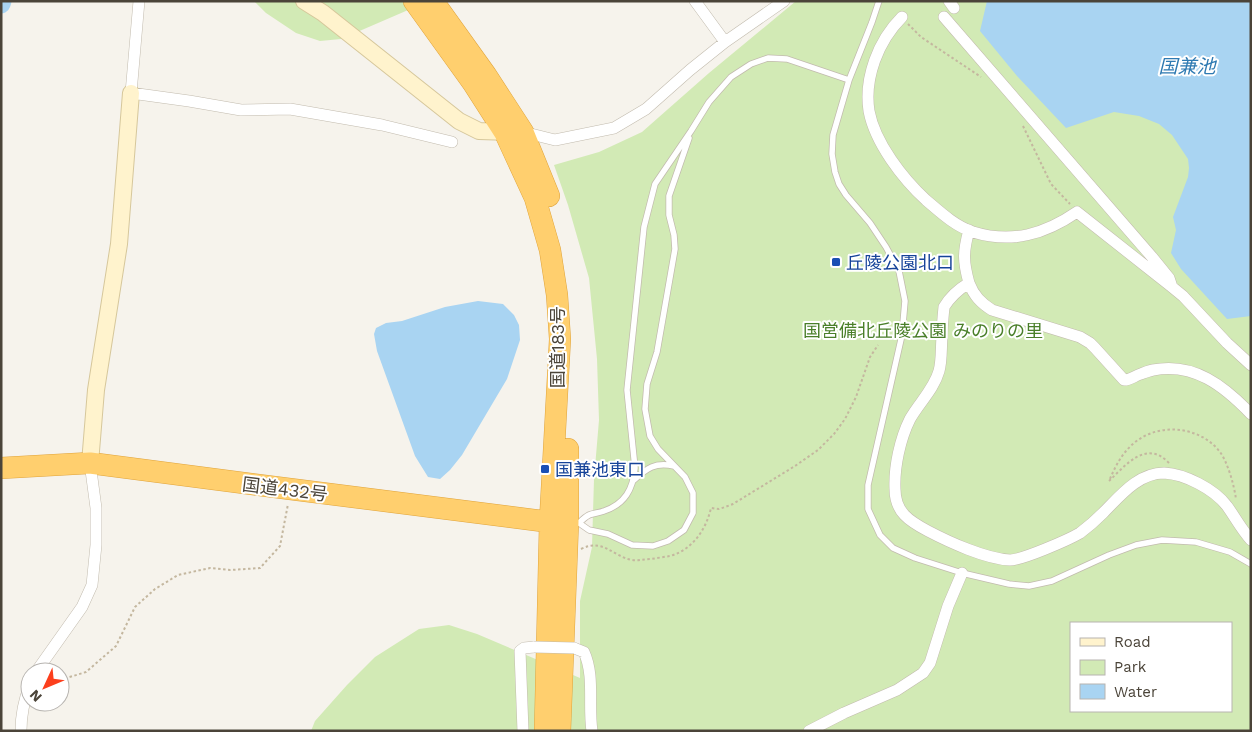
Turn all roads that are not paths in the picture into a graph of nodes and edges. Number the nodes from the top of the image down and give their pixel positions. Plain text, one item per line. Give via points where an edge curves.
1 (139, 1) edge
2 (304, 1) edge
3 (414, 1) edge
4 (433, 1) edge
5 (696, 1) edge
6 (784, 1) edge
7 (878, 1) edge
8 (902, 17) road end
9 (944, 17) dead end
10 (725, 42) junction
11 (849, 80) junction
12 (131, 93) junction
13 (691, 131) junction
14 (514, 132) junction
15 (452, 142) dead end
16 (970, 230) junction
17 (969, 283) junction
18 (1172, 287) junction
19 (1251, 365) edge
20 (1251, 414) edge
21 (90, 463) junction
22 (674, 466) junction
23 (1, 468) edge
24 (634, 480) junction
25 (566, 522) junction
26 (1251, 540) edge
27 (1251, 564) edge
28 (962, 573) junction
29 (43, 662) edge
30 (22, 712) edge
31 (21, 731) edge
32 (523, 731) edge
33 (545, 731) edge
34 (560, 731) edge
35 (592, 731) edge
36 (809, 731) edge

1 - 12 street
2 - 14 street via 459,121 479,131
3 - 14 highway, 国道183号 via 473,83
4 - 14 highway, 国道183号 via 486,75
5 - 10 street
6 - 10 street
7 - 11 lane
8 - 16 street via 890,31 873,64 869,103 873,124 897,169 916,190 950,220
9 - 18 street via 1152,257
10 - 14 street via 646,109 614,128 556,140
11 - 13 lane via 787,59 768,58 731,77 709,102
11 - 28 lane via 833,135 835,172 846,195 886,247 899,271 905,301 902,335 868,485 868,509 880,535 893,548
12 - 15 street via 241,110 290,109 382,125
12 - 21 street via 119,244 96,390
13 - 22 lane via 669,196 675,249 657,352 647,384 645,409 650,436
13 - 24 lane via 655,184 644,228 627,390 636,468
14 - 25 highway, 国道183号 via 549,194 570,294 572,337
16 - 17 street via 964,253
16 - 18 street via 995,236 1022,236 1040,232 1077,212
17 - 20 street via 978,299 992,310 1073,334 1090,343 1124,380 1155,369 1194,372 1213,381
17 - 26 street via 944,307 939,371 904,434 896,467 895,492 897,504 908,518 933,534 981,553 1018,559 1079,533 1126,490 1143,479 1155,474 1174,475 1190,480 1219,497
18 - 19 street
21 - 23 highway, 国道432号
21 - 25 highway, 国道432号
21 - 29 street via 96,508 92,585 82,607
22 - 24 lane via 656,465
22 - 25 lane via 686,477 693,493 693,513 684,530 668,541 653,546 632,545
24 - 25 lane via 625,498 611,509
25 - 33 highway, 国道183号
25 - 34 highway, 国道183号
27 - 28 lane via 1230,552 1196,542 1162,540 1136,545 1052,581 1029,586
28 - 36 street via 930,663 923,673 897,690
30 - 31 street
32 - 35 street, bridge via 520,651 534,647 574,648 584,652 590,679

